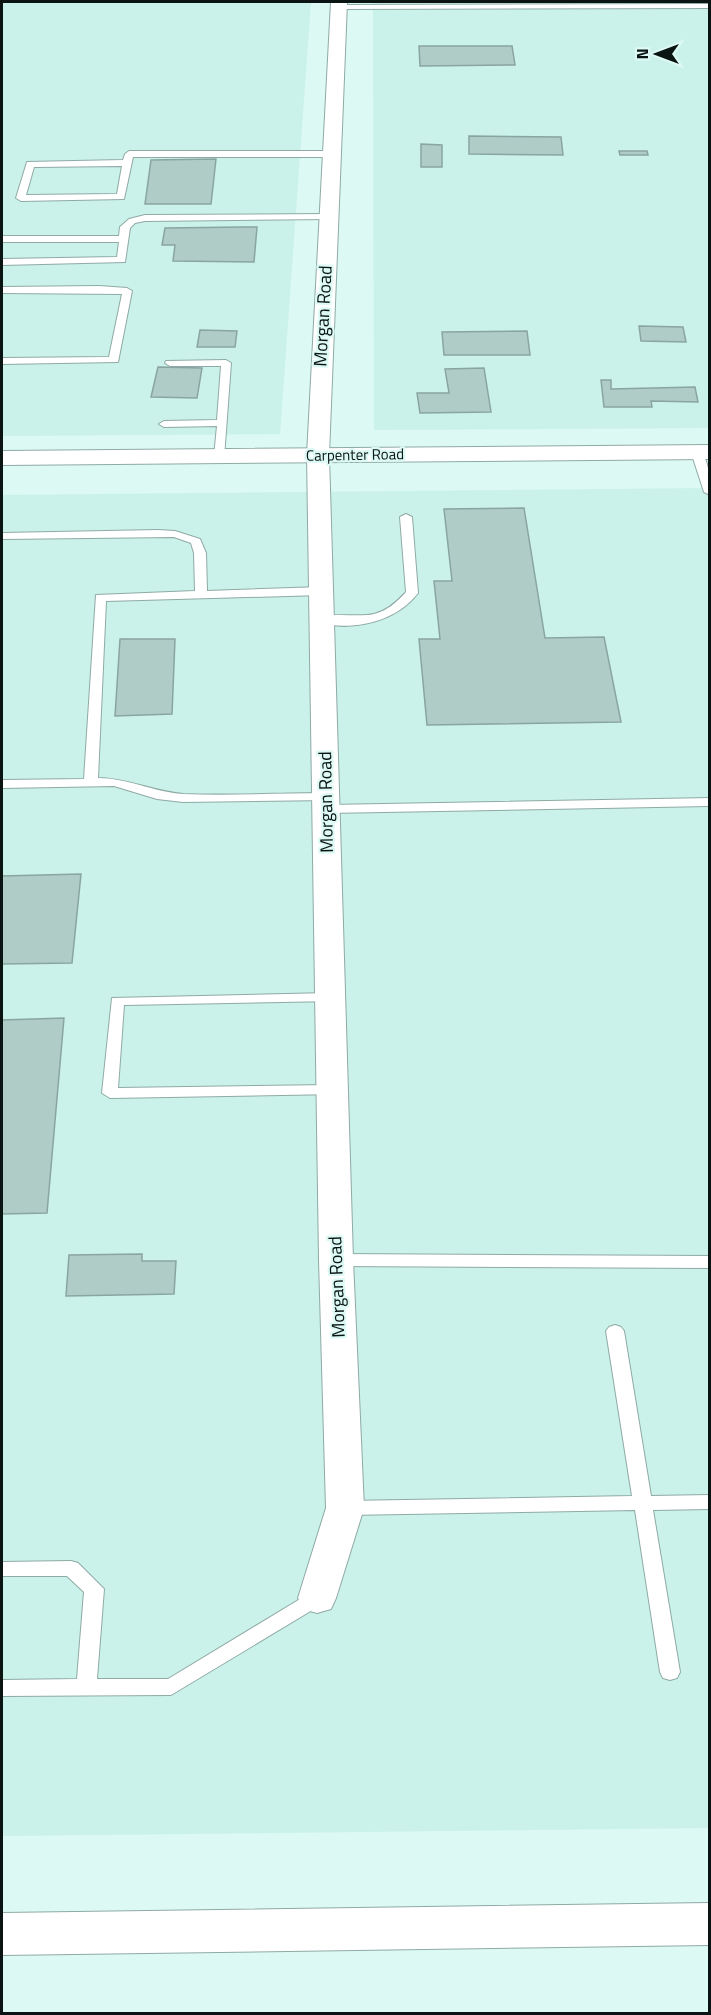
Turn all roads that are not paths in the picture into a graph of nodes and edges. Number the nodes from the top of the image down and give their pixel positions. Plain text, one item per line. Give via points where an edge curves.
1 (339, 4) edge
2 (710, 6) edge
3 (331, 154) junction
4 (128, 164) junction
5 (328, 217) junction
6 (2, 238) edge
7 (124, 238) junction
8 (2, 262) edge
9 (2, 290) edge
10 (2, 361) edge
11 (170, 363) dead end
12 (221, 423) junction
13 (164, 424) dead end
14 (703, 452) edge
15 (318, 455) junction
16 (220, 456) junction
17 (2, 458) edge
18 (710, 492) edge
19 (406, 517) dead end
20 (2, 536) edge
21 (201, 595) junction
22 (322, 606) junction
23 (91, 782) junction
24 (2, 784) edge
25 (710, 802) edge
26 (326, 803) junction
27 (330, 998) junction
28 (332, 1090) junction
29 (336, 1260) junction
30 (710, 1262) edge
31 (615, 1331) dead end
32 (710, 1502) edge
33 (642, 1503) junction
34 (345, 1508) junction
35 (2, 1569) edge
36 (317, 1598) joint
37 (670, 1672) dead end
38 (2, 1688) edge
39 (86, 1688) junction
40 (710, 1924) edge
41 (2, 1934) edge

1 - 2 lane
1 - 3 street, Morgan Road
3 - 4 lane via 129,154
3 - 5 street, Morgan Road
4 - 4 lane via 122,197 21,198 30,164
5 - 7 lane via 145,218 132,220 125,227
5 - 15 street, Morgan Road
6 - 7 lane
7 - 8 lane via 122,260
9 - 10 lane via 127,291 114,360
11 - 12 lane via 226,363
12 - 13 lane
12 - 16 lane
14 - 15 main road, Carpenter Road
14 - 18 lane
15 - 16 main road, Carpenter Road
15 - 22 street, Morgan Road
16 - 17 main road, Carpenter Road
19 - 22 lane via 412,593 398,609 387,615
20 - 21 lane via 158,533 188,537 196,541 200,553
21 - 22 lane
21 - 23 lane via 100,598
22 - 26 street, Morgan Road
23 - 24 lane
23 - 26 lane via 115,782 157,795 183,798
25 - 26 lane
26 - 27 street, Morgan Road
27 - 28 street, Morgan Road
27 - 28 lane via 117,1001 110,1093
28 - 29 street, Morgan Road
29 - 30 lane
29 - 34 street, Morgan Road
31 - 33 lane
32 - 33 lane
33 - 34 lane
33 - 37 lane
34 - 36 street, Morgan Road
35 - 39 lane via 71,1568 94,1589
36 - 39 lane via 171,1687
38 - 39 lane
40 - 41 main road

